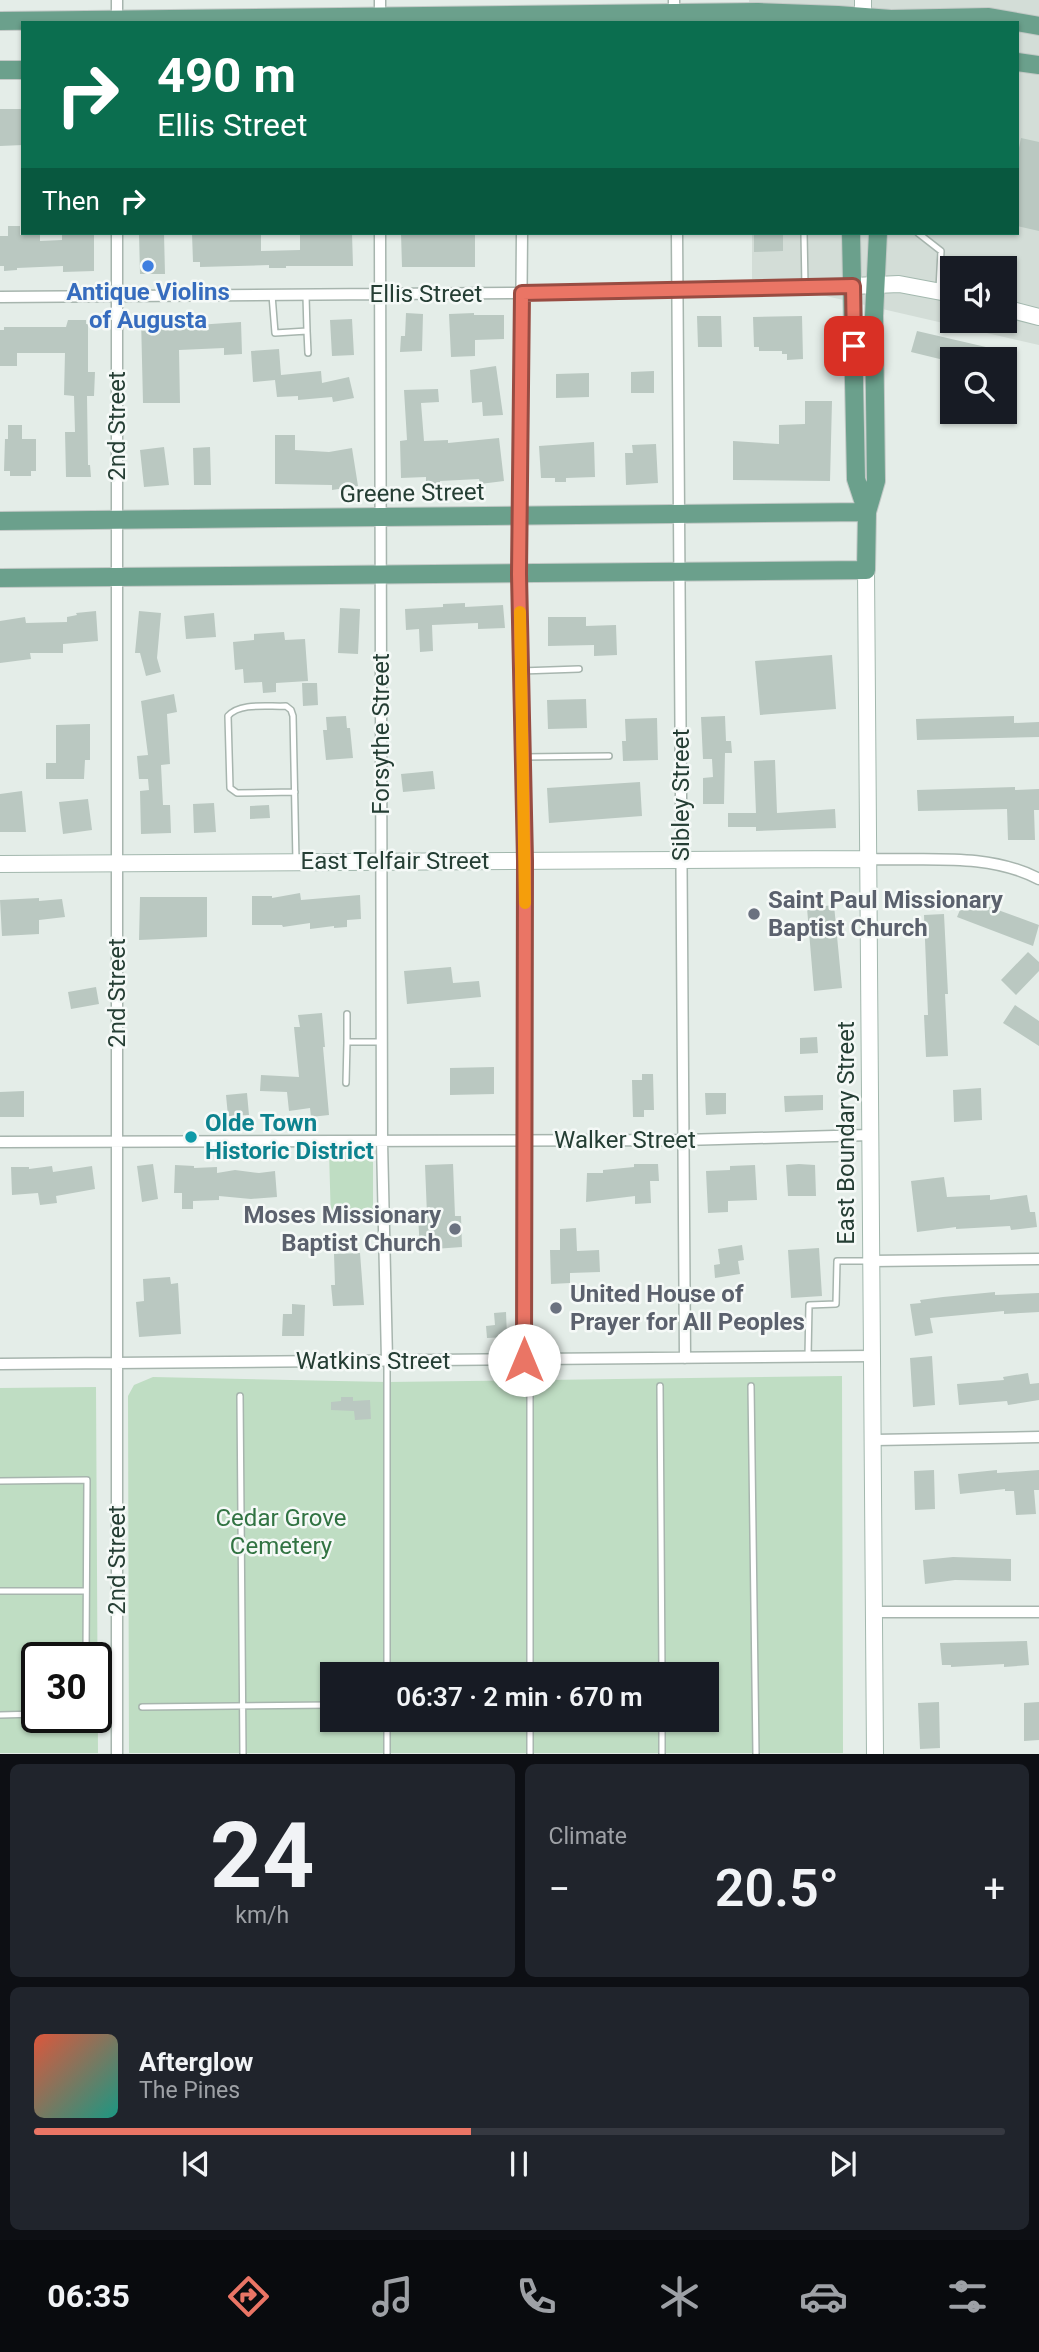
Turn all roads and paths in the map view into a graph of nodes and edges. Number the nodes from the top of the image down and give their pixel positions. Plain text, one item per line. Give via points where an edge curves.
1 (117, 0) edge
2 (523, 12) edge
3 (674, 12) edge
4 (380, 13) edge
5 (863, 13) edge
6 (758, 18) edge
7 (0, 21) edge
8 (117, 21) edge
9 (1011, 21) edge
10 (1019, 22) edge
11 (1039, 26) edge
12 (1019, 62) edge
13 (1039, 65) edge
14 (0, 70) edge
15 (21, 70) edge
16 (117, 235) edge
17 (380, 235) edge
18 (522, 235) edge
19 (677, 235) edge
20 (804, 235) edge
21 (851, 235) edge
22 (878, 235) edge
23 (921, 235) edge
24 (941, 256) edge
25 (876, 285) junction
26 (853, 286) junction
27 (805, 289) junction
28 (678, 290) junction
29 (940, 292) edge
30 (522, 293) junction
31 (306, 294) junction
32 (381, 294) junction
33 (272, 295) junction
34 (117, 296) junction
35 (0, 297) edge
36 (1017, 311) edge
37 (1039, 317) edge
38 (307, 331) junction
39 (308, 353) dead end
40 (867, 512) junction
41 (679, 514) junction
42 (520, 516) junction
43 (380, 518) junction
44 (117, 519) junction
45 (0, 521) edge
46 (866, 569) junction
47 (679, 571) junction
48 (519, 574) junction
49 (380, 575) junction
50 (117, 577) junction
51 (0, 578) edge
52 (579, 670) dead end
53 (521, 671) junction
54 (609, 755) dead end
55 (523, 757) junction
56 (295, 792) junction
57 (870, 859) junction
58 (681, 860) junction
59 (296, 861) junction
60 (382, 861) junction
61 (525, 861) junction
62 (117, 863) junction
63 (0, 864) edge
64 (1039, 879) edge
65 (347, 1014) dead end
66 (347, 1042) junction
67 (382, 1042) junction
68 (346, 1083) dead end
69 (871, 1135) junction
70 (526, 1140) junction
71 (683, 1140) junction
72 (0, 1142) edge
73 (117, 1142) junction
74 (382, 1142) junction
75 (1039, 1259) edge
76 (872, 1261) junction
77 (872, 1356) junction
78 (808, 1357) junction
79 (685, 1358) junction
80 (387, 1360) junction
81 (524, 1360) junction
82 (117, 1363) junction
83 (0, 1364) edge
84 (751, 1385) dead end
85 (660, 1387) dead end
86 (530, 1391) dead end
87 (240, 1396) dead end
88 (1039, 1437) edge
89 (874, 1440) junction
90 (0, 1481) edge
91 (0, 1591) edge
92 (86, 1591) junction
93 (874, 1612) junction
94 (1039, 1612) edge
95 (86, 1642) edge
96 (387, 1662) edge
97 (530, 1662) edge
98 (662, 1662) edge
99 (320, 1705) edge
100 (242, 1706) junction
101 (142, 1707) dead end
102 (21, 1714) edge
103 (0, 1715) edge
104 (387, 1732) edge
105 (530, 1732) edge
106 (662, 1732) edge
107 (117, 1754) edge
108 (243, 1754) edge
109 (387, 1754) edge
110 (530, 1754) edge
111 (662, 1754) edge
112 (757, 1754) edge
113 (875, 1754) edge

1 - 8 street
2 - 3 main road
2 - 4 main road
3 - 6 main road
4 - 8 main road
5 - 6 main road
5 - 9 main road via 891,19 989,17
7 - 8 main road
10 - 11 main road
12 - 13 main road
14 - 15 main road
16 - 34 street, 2nd Street
17 - 32 street, Forsythe Street
18 - 30 street
19 - 28 street, Sibley Street
20 - 27 lane
21 - 26 main road, East Boundary Street
22 - 25 main road, East Boundary Street
23 - 24 lane
25 - 26 main road
25 - 29 main road via 899,284
25 - 40 main road, East Boundary Street via 876,481
26 - 27 street, Ellis Street
26 - 40 main road, East Boundary Street via 856,479
27 - 28 street, Ellis Street
28 - 30 street, Ellis Street
28 - 41 street, Sibley Street
30 - 32 street, Ellis Street
30 - 42 street
31 - 32 street, Ellis Street
31 - 33 street, Ellis Street
31 - 38 lane
32 - 43 street, Forsythe Street
33 - 34 street, Ellis Street
33 - 38 lane via 275,333
34 - 35 street, Ellis Street
34 - 44 street, 2nd Street
36 - 37 main road
38 - 39 lane
40 - 41 main road, Greene Street
40 - 46 main road, East Boundary Street
41 - 42 main road, Greene Street
41 - 47 street, Sibley Street
42 - 43 main road, Greene Street
42 - 48 street
43 - 44 main road, Greene Street
43 - 49 street, Forsythe Street
44 - 45 main road, Greene Street
44 - 50 street, 2nd Street
46 - 47 main road
46 - 57 main road, East Boundary Street
47 - 48 main road
47 - 58 street, Sibley Street
48 - 49 main road
48 - 53 street
49 - 50 main road
49 - 60 street, Forsythe Street
50 - 51 main road
50 - 62 street, 2nd Street
52 - 53 lane
53 - 55 street
54 - 55 lane
55 - 61 street
56 - 56 lane via 292,710 286,706 232,711 228,716 230,788 237,793
56 - 59 lane
57 - 58 main road, East Telfair Street
57 - 64 street, East Telfair Street via 995,863
57 - 69 main road, East Boundary Street
58 - 61 main road, East Telfair Street
58 - 71 street, Sibley Street
59 - 60 main road, East Telfair Street
59 - 62 main road, East Telfair Street
60 - 61 main road, East Telfair Street
60 - 67 street, Forsythe Street
61 - 70 street
62 - 63 main road, East Telfair Street
62 - 73 street, 2nd Street
65 - 66 lane
66 - 67 lane
66 - 68 lane
67 - 74 street, Forsythe Street
69 - 71 street, Walker Street
69 - 76 main road, East Boundary Street
70 - 71 street, Walker Street
70 - 74 street, Walker Street
70 - 81 street
71 - 79 street, Sibley Street
72 - 73 street, Walker Street
73 - 74 street, Walker Street
73 - 82 street, 2nd Street
74 - 80 street, Forsythe Street
75 - 76 street
76 - 77 main road, East Boundary Street
76 - 78 lane via 837,1261 836,1304 809,1305
77 - 78 street, Watkins Street
77 - 89 main road, East Boundary Street
78 - 79 street, Watkins Street
79 - 81 street, Watkins Street
80 - 81 street, Watkins Street
80 - 82 street, Watkins Street
80 - 96 lane
82 - 83 street, Watkins Street
82 - 107 street, 2nd Street
84 - 112 lane
85 - 98 lane
86 - 97 lane
87 - 100 lane
88 - 89 street
89 - 93 main road, East Boundary Street
90 - 92 lane via 87,1480
91 - 92 lane
92 - 95 lane
93 - 94 street
93 - 113 main road, East Boundary Street
99 - 100 lane
100 - 101 lane
100 - 108 lane
102 - 103 lane
104 - 109 lane
105 - 110 lane
106 - 111 lane

